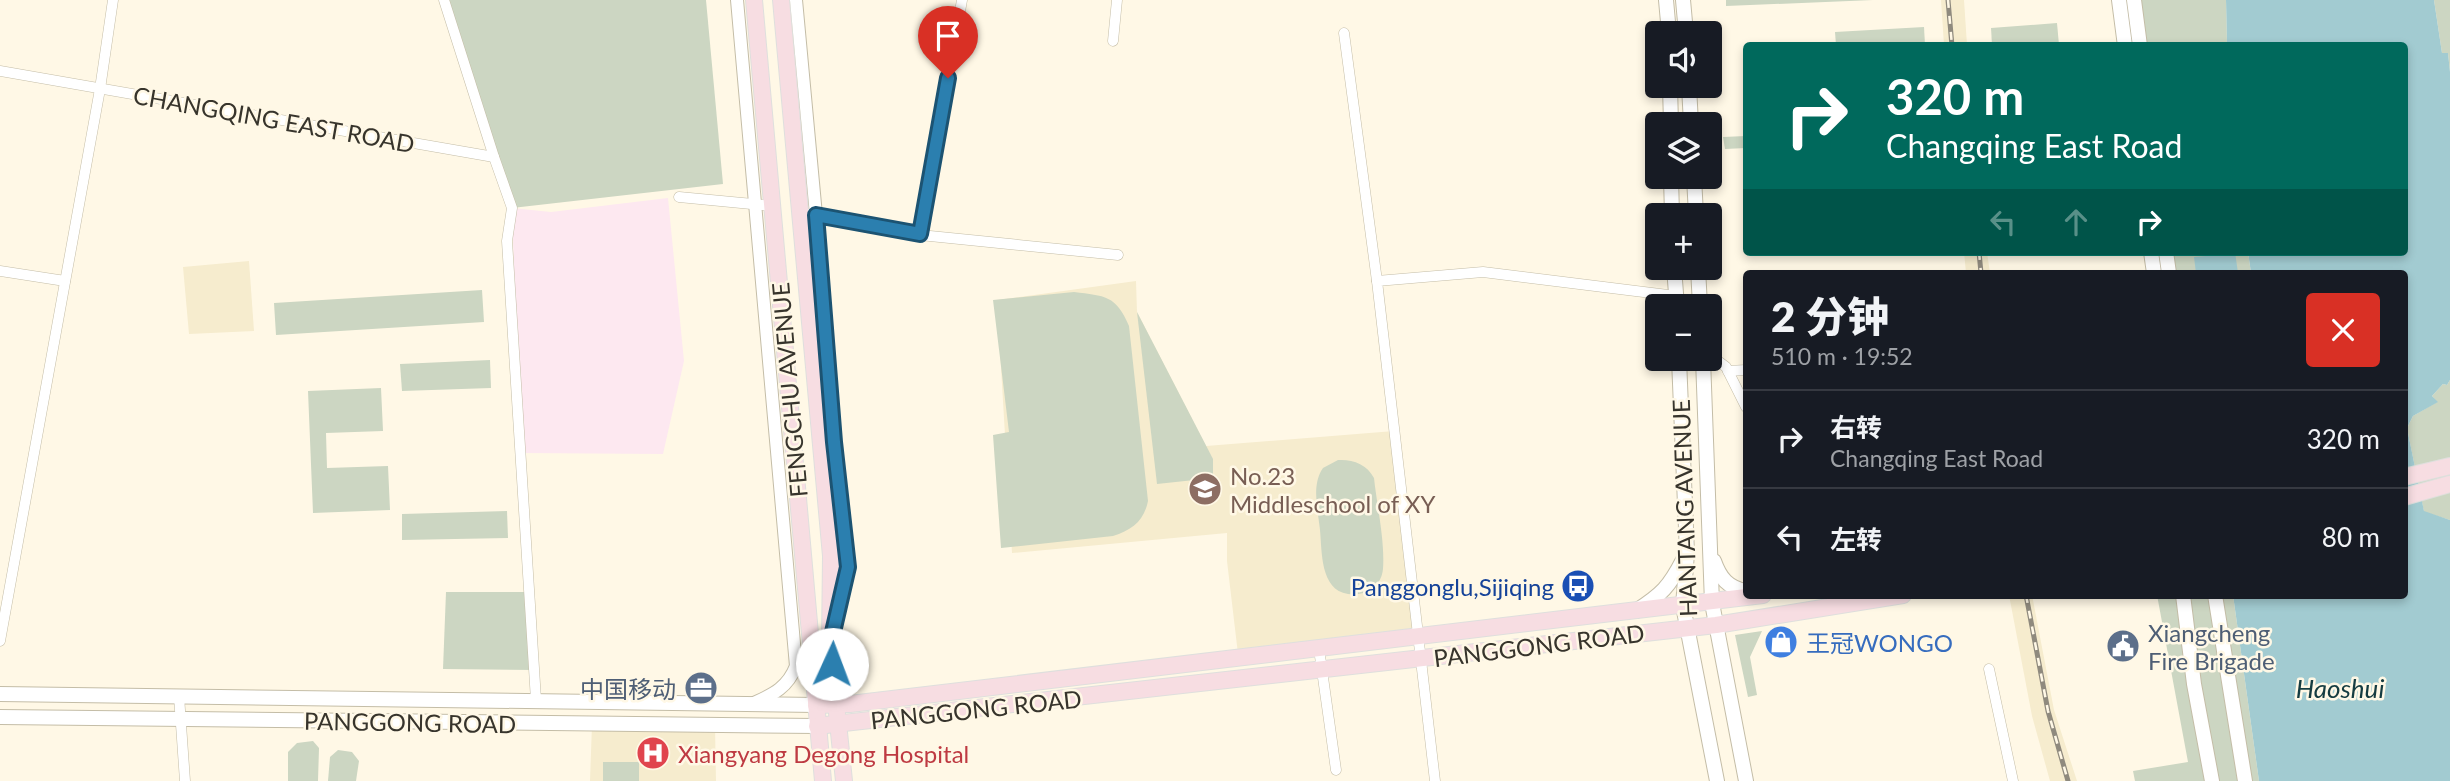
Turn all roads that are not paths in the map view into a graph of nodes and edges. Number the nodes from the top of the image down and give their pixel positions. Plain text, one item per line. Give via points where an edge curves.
1 (113, 0) edge
2 (444, 0) edge
3 (737, 0) edge
4 (754, 0) edge
5 (780, 0) edge
6 (796, 0) edge
7 (962, 0) edge
8 (1117, 0) edge
9 (1666, 0) edge
10 (1683, 0) edge
11 (2119, 0) edge
12 (2134, 0) edge
13 (1668, 21) edge
14 (1685, 21) edge
15 (1344, 33) dead end
16 (1113, 41) dead end
17 (2124, 42) edge
18 (2139, 42) edge
19 (760, 68) junction
20 (0, 71) edge
21 (100, 89) junction
22 (792, 120) junction
23 (750, 141) junction
24 (494, 157) junction
25 (813, 177) junction
26 (679, 197) dead end
27 (765, 205) junction
28 (808, 214) junction
29 (920, 234) junction
30 (1118, 255) dead end
31 (0, 271) edge
32 (65, 281) junction
33 (1377, 281) junction
34 (1645, 296) edge
35 (769, 348) junction
36 (813, 355) junction
37 (1722, 366) edge
38 (1743, 370) edge
39 (1679, 371) edge
40 (1703, 371) edge
41 (1728, 371) junction
42 (1743, 401) edge
43 (790, 407) junction
44 (833, 417) junction
45 (2450, 466) edge
46 (2408, 476) edge
47 (2450, 484) edge
48 (2408, 496) edge
49 (1710, 550) junction
50 (1687, 553) junction
51 (1743, 591) edge
52 (1743, 598) edge
53 (1878, 599) edge
54 (2183, 599) edge
55 (2216, 599) edge
56 (1712, 603) junction
57 (1683, 606) junction
58 (1634, 612) junction
59 (1751, 619) junction
60 (1716, 625) junction
61 (1687, 626) junction
62 (1659, 630) junction
63 (1418, 637) junction
64 (0, 641) edge
65 (830, 645) junction
66 (1720, 647) junction
67 (1319, 649) junction
68 (1692, 649) junction
69 (1421, 660) junction
70 (1989, 669) dead end
71 (1322, 670) junction
72 (0, 694) edge
73 (179, 696) junction
74 (536, 701) junction
75 (754, 703) junction
76 (816, 705) junction
77 (837, 705) junction
78 (0, 717) edge
79 (181, 719) junction
80 (840, 724) junction
81 (817, 726) junction
82 (1336, 770) dead end
83 (185, 781) edge
84 (823, 781) edge
85 (844, 781) edge
86 (1435, 781) edge
87 (1717, 781) edge
88 (1746, 781) edge
89 (2013, 781) edge
90 (2212, 781) edge
91 (2245, 781) edge

1 - 21 street
2 - 24 street
3 - 23 street
4 - 19 main road, FENGCHU AVENUE
5 - 22 main road, FENGCHU AVENUE
6 - 25 street
7 - 29 street
8 - 16 street
9 - 13 main road
10 - 14 main road
11 - 17 main road
12 - 18 main road
15 - 33 street
19 - 23 street
19 - 27 main road, FENGCHU AVENUE
20 - 21 street, CHANGQING EAST ROAD
21 - 24 street, CHANGQING EAST ROAD
21 - 32 street
22 - 25 street
22 - 28 main road, FENGCHU AVENUE
23 - 27 street
24 - 74 street via 512,208 507,241
25 - 28 street
26 - 27 street
27 - 35 street
27 - 43 main road, FENGCHU AVENUE
28 - 29 street
28 - 36 main road, FENGCHU AVENUE
28 - 44 street
29 - 30 street
31 - 32 street
32 - 64 street
33 - 34 street via 1483,272
33 - 63 street
35 - 43 street
35 - 75 street via 796,666 779,692
36 - 44 street
36 - 65 main road, FENGCHU AVENUE via 831,556
37 - 41 street
38 - 41 street
39 - 50 main road, HANTANG AVENUE
40 - 49 main road, HANTANG AVENUE
41 - 42 street
43 - 76 main road, FENGCHU AVENUE
44 - 65 street via 848,567
45 - 46 main road
47 - 48 main road
49 - 51 main road via 1722,580
49 - 56 main road, HANTANG AVENUE
50 - 57 main road, HANTANG AVENUE
50 - 58 main road via 1661,595
52 - 56 main road, PANGGONG ROAD
53 - 59 main road, PANGGONG ROAD
54 - 90 main road
55 - 91 main road
56 - 57 main road, PANGGONG ROAD
56 - 60 main road, HANTANG AVENUE
57 - 58 main road, PANGGONG ROAD
57 - 61 main road, HANTANG AVENUE
58 - 63 main road, PANGGONG ROAD
59 - 60 main road, PANGGONG ROAD
59 - 66 main road via 1726,632
60 - 61 main road, PANGGONG ROAD
60 - 66 main road, HANTANG AVENUE
61 - 62 main road, PANGGONG ROAD
61 - 68 main road, HANTANG AVENUE
62 - 68 main road via 1677,633
62 - 69 main road, PANGGONG ROAD
63 - 67 main road, PANGGONG ROAD
63 - 69 street
65 - 77 main road, FENGCHU AVENUE
66 - 88 main road, HANTANG AVENUE
67 - 71 street
67 - 77 main road, PANGGONG ROAD
68 - 87 main road, HANTANG AVENUE
69 - 71 main road, PANGGONG ROAD
69 - 86 street
70 - 89 street
71 - 80 main road, PANGGONG ROAD
71 - 82 street
72 - 73 main road, PANGGONG ROAD
73 - 74 main road, PANGGONG ROAD
73 - 79 street
74 - 75 main road, PANGGONG ROAD
75 - 76 main road, PANGGONG ROAD
76 - 77 main road, PANGGONG ROAD
76 - 81 main road, FENGCHU AVENUE
77 - 80 main road, FENGCHU AVENUE
78 - 79 main road, PANGGONG ROAD
79 - 81 main road, PANGGONG ROAD
79 - 83 street
80 - 81 main road, PANGGONG ROAD
80 - 85 main road, FENGCHU AVENUE
81 - 84 main road, FENGCHU AVENUE

